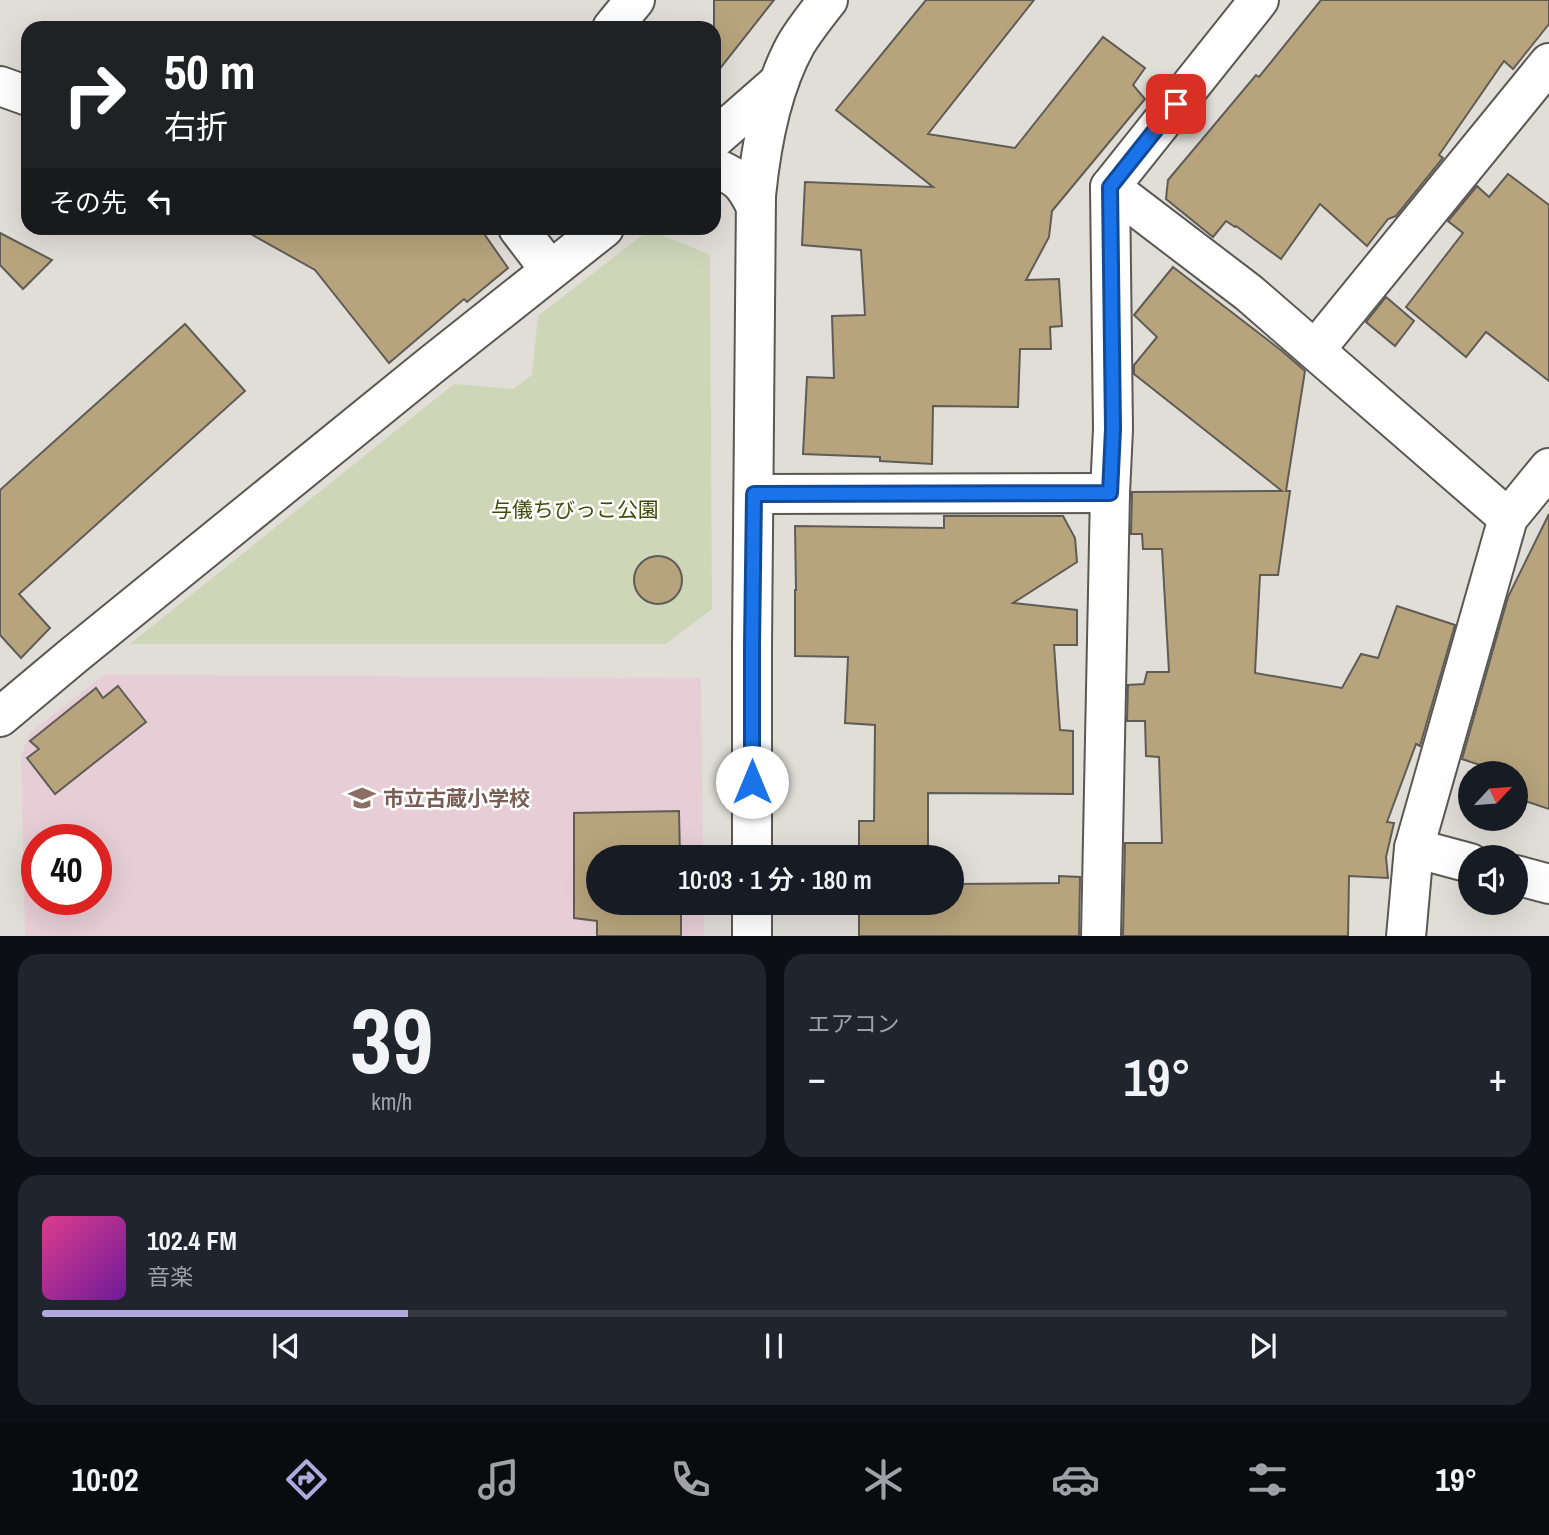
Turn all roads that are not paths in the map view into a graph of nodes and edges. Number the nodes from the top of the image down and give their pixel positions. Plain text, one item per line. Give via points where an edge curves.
1 (635, 0) edge
2 (828, 0) edge
3 (1259, 0) edge
4 (618, 21) edge
5 (1549, 63) edge
6 (779, 82) junction
7 (0, 86) edge
8 (21, 94) edge
9 (721, 133) edge
10 (721, 170) edge
11 (1110, 187) junction
12 (755, 205) junction
13 (523, 235) edge
14 (595, 235) edge
15 (550, 270) junction
16 (1315, 350) junction
17 (1549, 468) edge
18 (1110, 493) junction
19 (754, 494) junction
20 (1508, 519) junction
21 (0, 717) edge
22 (752, 845) edge
23 (1414, 848) junction
24 (1458, 860) edge
25 (1528, 878) edge
26 (1549, 884) edge
27 (752, 915) edge
28 (752, 936) edge
29 (1101, 936) edge
30 (1406, 936) edge

1 - 4 street
2 - 6 street via 797,43
3 - 11 street
5 - 16 street
6 - 9 street
6 - 12 street
7 - 8 street
10 - 12 street via 746,187
11 - 16 street via 1249,293
11 - 18 street
12 - 19 street
13 - 15 street
14 - 15 street
15 - 21 street
16 - 20 street
17 - 20 street
18 - 19 street
18 - 29 street
19 - 22 street
20 - 23 street
23 - 24 street
23 - 30 street
25 - 26 street
27 - 28 street

